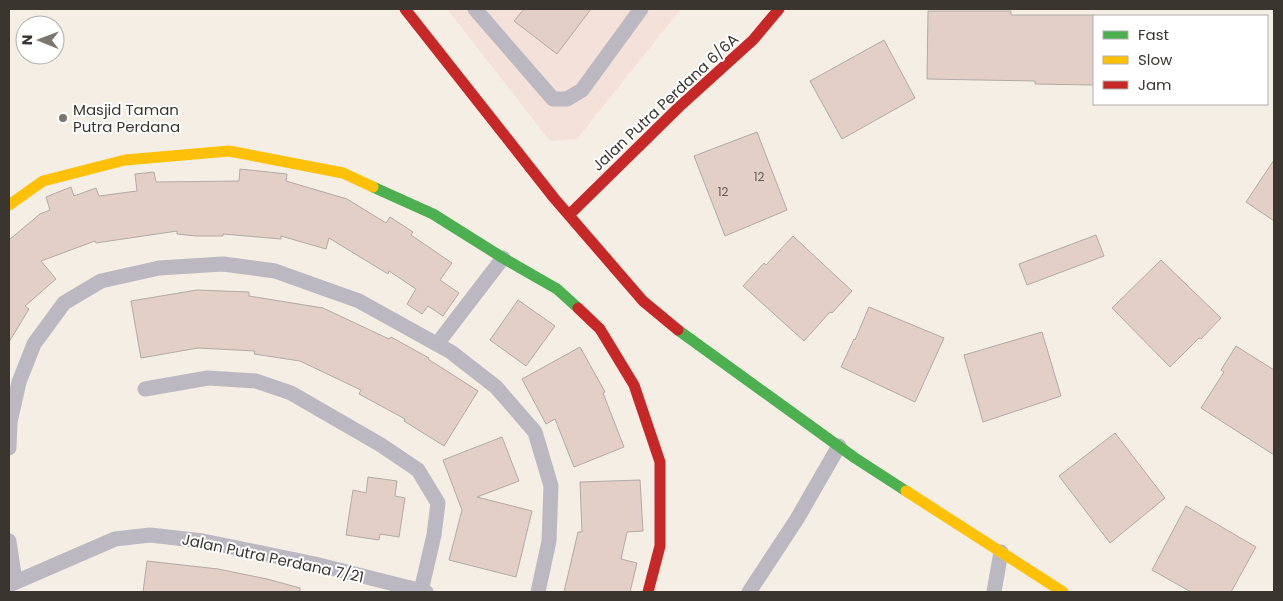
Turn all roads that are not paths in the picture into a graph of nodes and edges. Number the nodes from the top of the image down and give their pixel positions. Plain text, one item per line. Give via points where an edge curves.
1 (405, 9) edge
2 (475, 9) edge
3 (641, 9) edge
4 (779, 9) edge
5 (9, 205) edge
6 (569, 215) junction
7 (503, 258) junction
8 (437, 344) junction
9 (145, 389) dead end
10 (839, 446) junction
11 (9, 448) edge
12 (9, 541) edge
13 (1001, 552) junction
14 (12, 583) edge
15 (423, 592) edge
16 (538, 592) edge
17 (648, 592) edge
18 (749, 592) edge
19 (994, 592) edge
20 (1063, 592) edge

1 - 6 street
2 - 3 street via 553,99 567,99 582,90
4 - 6 street, Jalan Putra Perdana 6/6A via 752,40
5 - 7 street via 43,181 125,160 229,151 343,174 433,214
6 - 10 street via 643,300 666,321
7 - 8 street
7 - 17 street via 558,289 600,329 634,385 660,462 660,546
8 - 11 street via 359,301 275,271 223,264 159,268 101,281 64,303 34,344 19,382 10,422
8 - 16 street via 496,387 535,432 551,486 549,541
9 - 15 street via 208,378 256,381 291,394 418,470 438,502
10 - 13 street
10 - 18 street via 797,519
12 - 14 street
13 - 19 street
13 - 20 street
14 - 15 street, Jalan Putra Perdana 7/21 via 115,539 150,535 203,541 315,564

